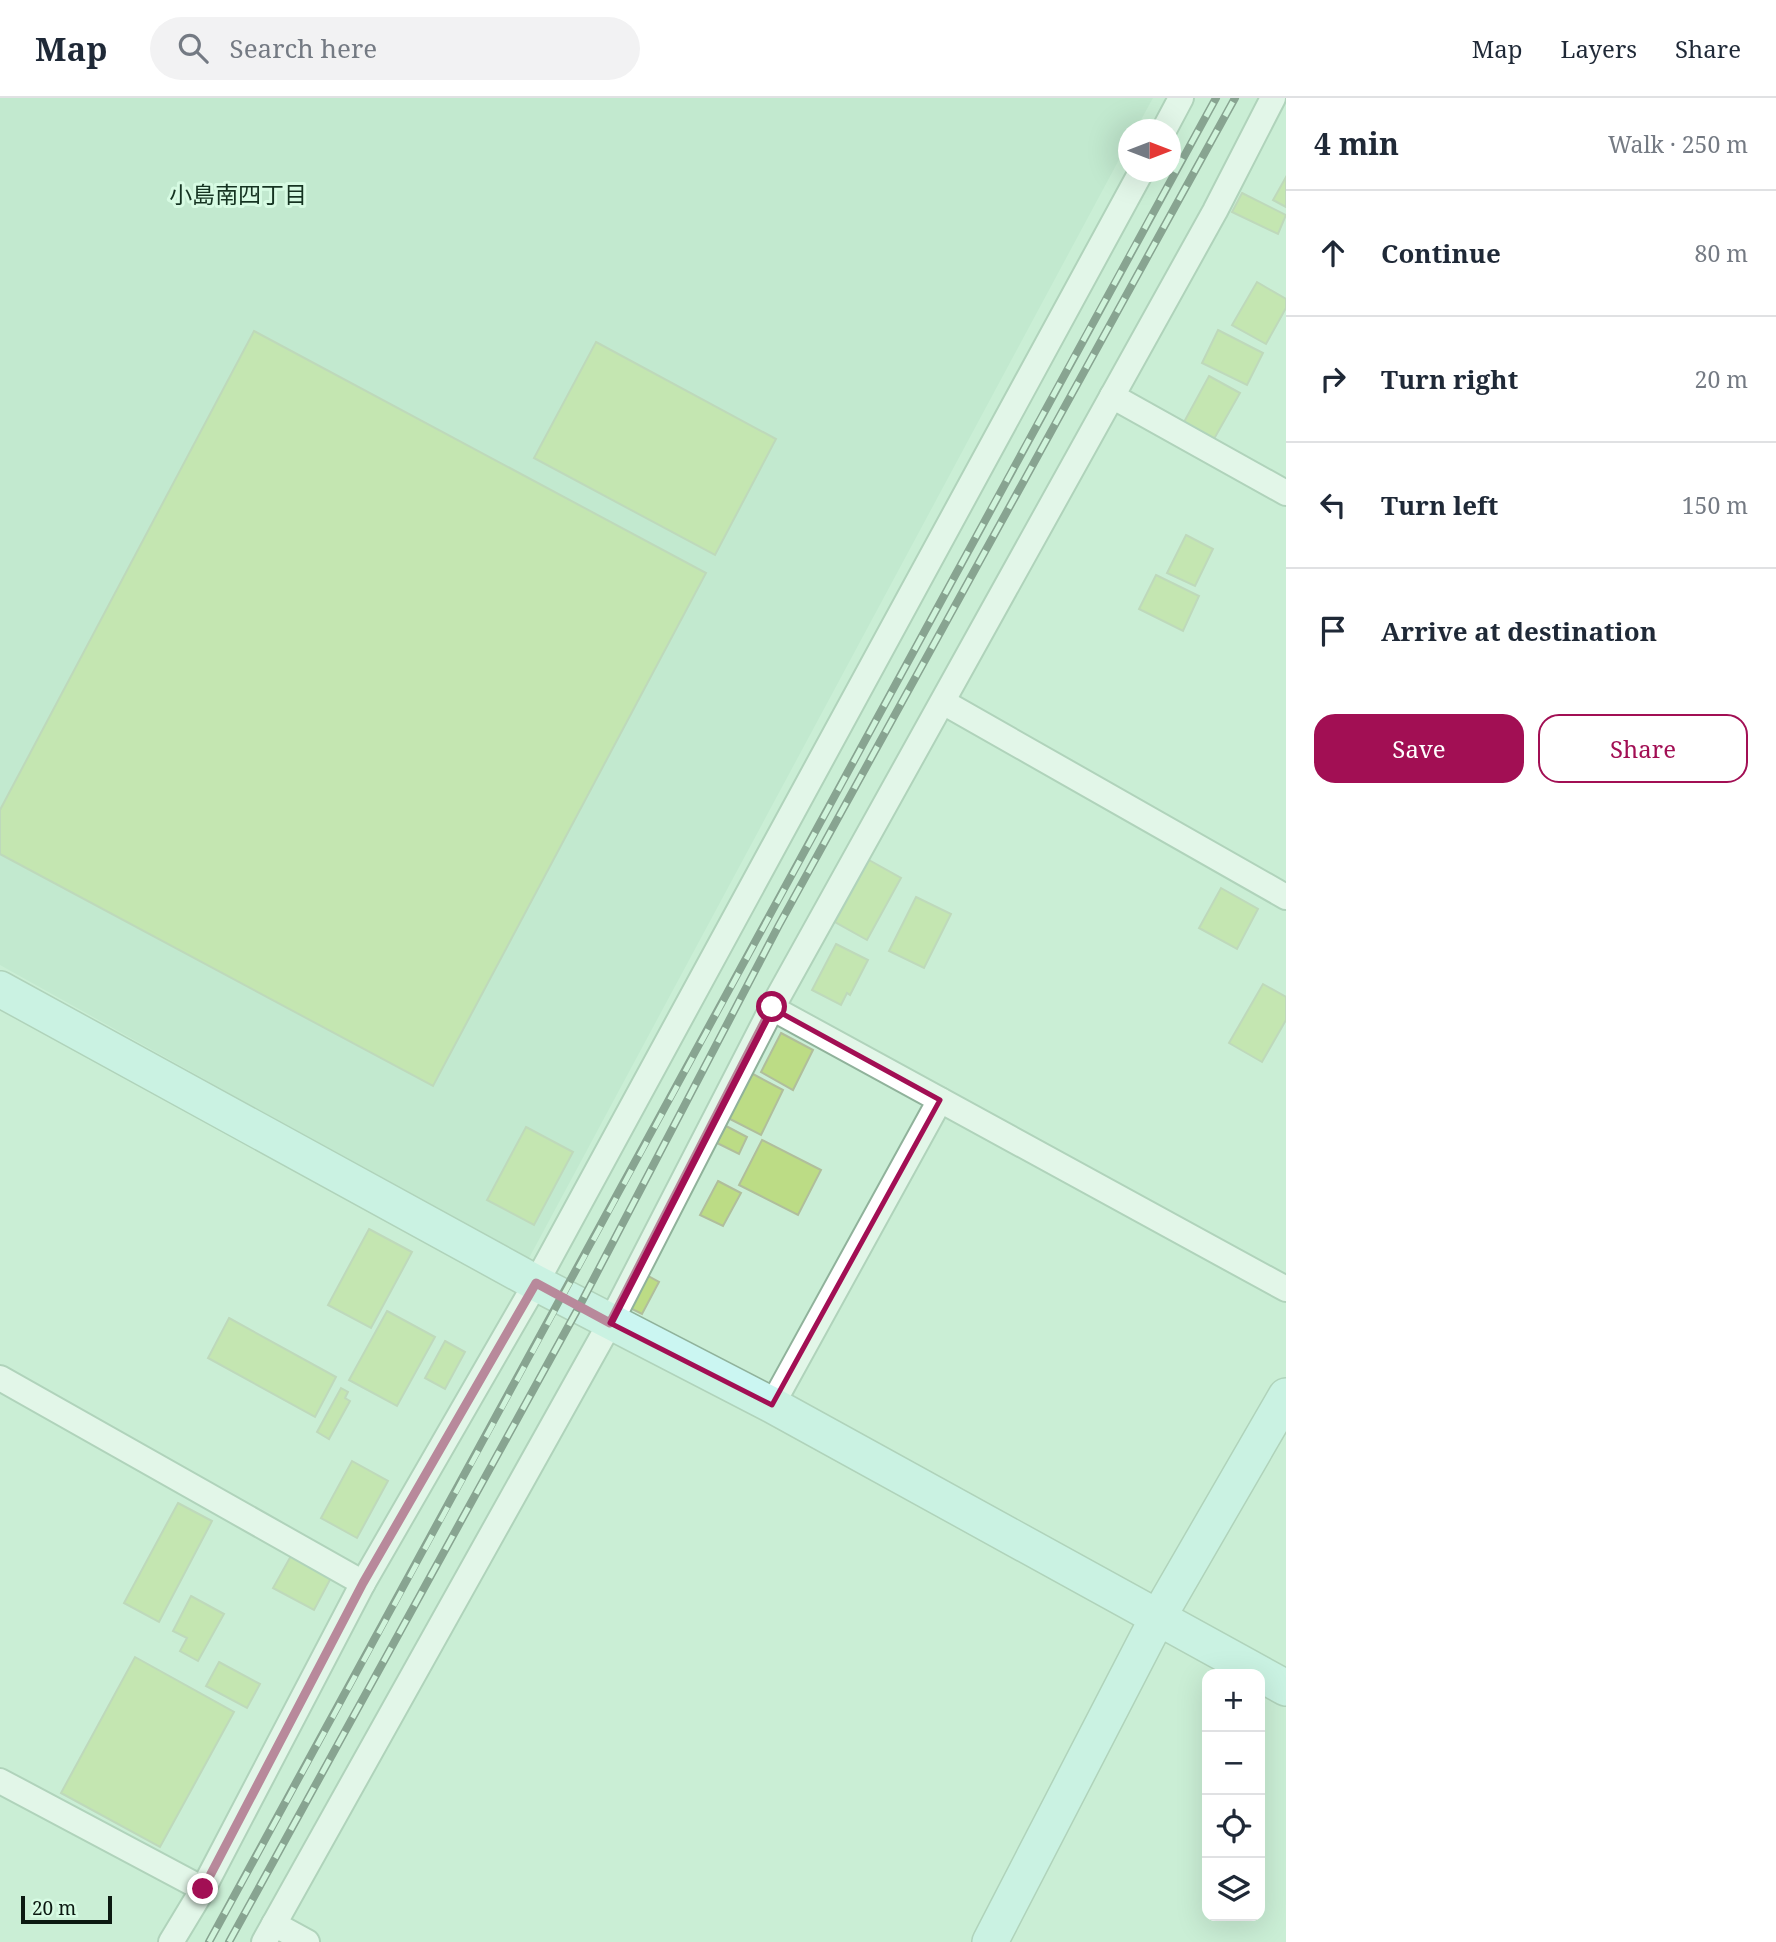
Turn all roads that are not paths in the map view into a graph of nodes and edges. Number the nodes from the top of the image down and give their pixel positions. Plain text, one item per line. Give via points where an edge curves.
1 (1181, 98) edge
2 (1273, 98) edge
3 (1170, 119) edge
4 (1136, 182) edge
5 (1112, 396) junction
6 (1286, 493) edge
7 (943, 702) junction
8 (1286, 897) edge
9 (0, 989) edge
10 (772, 1007) junction
11 (940, 1100) junction
12 (536, 1283) junction
13 (1286, 1289) edge
14 (610, 1323) junction
15 (0, 1378) edge
16 (1286, 1396) edge
17 (772, 1405) junction
18 (363, 1583) junction
19 (1157, 1619) junction
20 (1286, 1688) edge
21 (0, 1781) edge
22 (203, 1889) junction
23 (269, 1933) edge
24 (1000, 1939) edge
25 (171, 1942) edge
26 (307, 1942) edge

1 - 3 street
2 - 5 street
4 - 12 street
5 - 6 street
5 - 7 street
7 - 8 street
7 - 10 street
9 - 12 street
10 - 11 street
10 - 14 street
11 - 13 street
11 - 17 street
12 - 14 street
12 - 18 street
14 - 17 street
14 - 23 street
15 - 18 street
16 - 19 street
17 - 19 street
18 - 22 street
19 - 20 street
19 - 24 street
21 - 22 street
22 - 25 street
23 - 26 street

